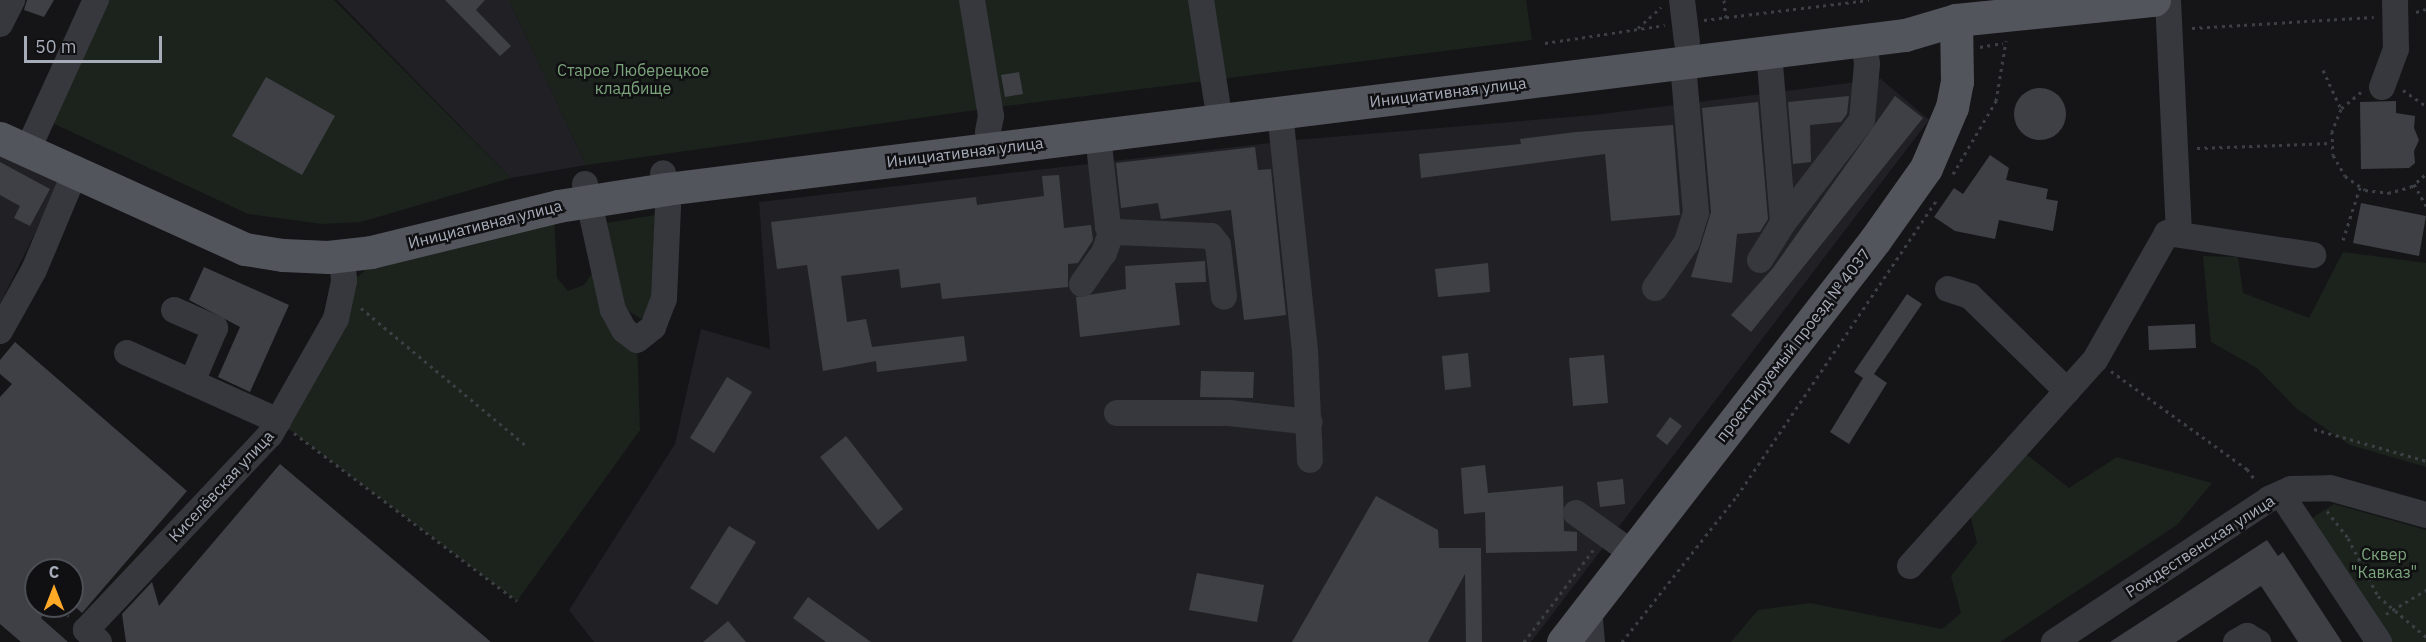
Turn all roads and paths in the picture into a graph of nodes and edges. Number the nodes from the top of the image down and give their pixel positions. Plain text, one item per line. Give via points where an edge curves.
1 (12, 0) edge
2 (96, 0) edge
3 (972, 0) edge
4 (1202, 0) edge
5 (1724, 0) edge
6 (2154, 0) edge
7 (2168, 0) edge
8 (1672, 3) edge
9 (2396, 8) edge
10 (2426, 9) edge
11 (1726, 18) dead end
12 (1956, 20) junction
13 (0, 24) edge
14 (2170, 29) junction
15 (1636, 30) dead end
16 (1864, 40) junction
17 (1769, 52) junction
18 (1685, 53) junction
19 (2323, 70) dead end
20 (2382, 87) junction
21 (1217, 102) junction
22 (2426, 106) edge
23 (2341, 109) junction
24 (1280, 113) junction
25 (0, 123) edge
26 (988, 132) junction
27 (1098, 136) junction
28 (0, 138) edge
29 (33, 138) junction
30 (2331, 143) junction
31 (2177, 148) junction
32 (75, 172) junction
33 (2426, 174) edge
34 (665, 181) junction
35 (2414, 184) junction
36 (2360, 187) junction
37 (587, 192) junction
38 (2426, 206) edge
39 (1784, 223) junction
40 (1112, 230) junction
41 (2179, 232) junction
42 (2343, 240) dead end
43 (342, 255) junction
44 (2313, 255) dead end
45 (1901, 258) dead end
46 (1761, 260) dead end
47 (1082, 284) dead end
48 (1655, 288) dead end
49 (1948, 289) dead end
50 (342, 292) junction
51 (1224, 297) dead end
52 (174, 310) dead end
53 (0, 331) edge
54 (127, 352) dead end
55 (2095, 360) junction
56 (192, 382) junction
57 (2067, 391) junction
58 (1117, 413) dead end
59 (279, 421) junction
60 (1310, 422) junction
61 (2314, 429) dead end
62 (528, 447) dead end
63 (1310, 460) dead end
64 (2426, 461) edge
65 (2275, 497) junction
66 (2323, 506) dead end
67 (1576, 513) dead end
68 (2426, 514) edge
69 (1605, 533) junction
70 (1632, 553) junction
71 (0, 561) edge
72 (1910, 566) dead end
73 (24, 580) edge
74 (2426, 591) edge
75 (517, 601) dead end
76 (1589, 608) junction
77 (2394, 610) junction
78 (2384, 616) dead end
79 (93, 636) edge
80 (2426, 637) edge
81 (1524, 642) edge
82 (1563, 642) edge
83 (1592, 642) edge
84 (1622, 642) edge
85 (2054, 642) edge
86 (2236, 642) edge
87 (2258, 642) edge
88 (2379, 642) edge

1 - 13 street
2 - 29 street
3 - 26 street via 991,116
4 - 21 street
5 - 11 path
6 - 12 main road, Инициативная улица
7 - 14 street
8 - 15 path
8 - 18 street
9 - 10 path
9 - 14 path
9 - 20 street via 2396,49
12 - 16 main road, Инициативная улица via 1905,35
12 - 18 main road, Инициативная улица via 1902,15
12 - 70 main road, проектируемый проезд № 4037 via 1957,82 1953,107 1926,168 1875,240
14 - 31 street
16 - 17 main road, Инициативная улица
16 - 39 street via 1862,120
17 - 18 main road, Инициативная улица
17 - 39 street
18 - 21 main road, Инициативная улица
18 - 24 main road, Инициативная улица
18 - 48 street via 1696,213 1688,242
19 - 23 path
20 - 22 path via 2405,91
20 - 23 path via 2359,93
21 - 26 main road, Инициативная улица
23 - 30 path
24 - 27 main road, Инициативная улица
24 - 60 street
25 - 29 main road, Инициативная улица
26 - 34 main road, Инициативная улица
27 - 34 main road, Инициативная улица
27 - 40 street via 1108,227
28 - 32 main road, Инициативная улица
29 - 37 main road, Инициативная улица via 208,215 285,235 367,232
30 - 31 path
30 - 36 path via 2338,166
31 - 41 street
32 - 43 main road, Инициативная улица via 245,249 283,255
32 - 53 street via 34,270
33 - 35 path
34 - 37 main road, Инициативная улица
34 - 37 street via 663,306 653,327 637,340 624,330 613,310
35 - 36 path via 2388,193
35 - 38 path
36 - 42 path
37 - 43 main road, Инициативная улица via 371,252
39 - 46 street
40 - 47 street via 1104,253
40 - 51 street via 1211,237 1218,245
41 - 44 street
41 - 55 street via 2167,233
43 - 50 street, Киселёвская улица
45 - 84 path via 1737,496
49 - 57 street via 1970,297
50 - 59 street, Киселёвская улица via 336,319
50 - 62 path
52 - 56 street via 215,328
54 - 56 street
55 - 57 street
55 - 65 path via 2247,469
56 - 59 street
57 - 72 street
58 - 60 street via 1229,413
59 - 75 path
59 - 79 street, Киселёвская улица
60 - 63 street
61 - 64 path
65 - 68 street, Рождественская улица via 2303,486 2330,488
65 - 85 street, Рождественская улица
65 - 88 street
66 - 77 path via 2348,538 2378,596
67 - 69 street
69 - 70 street
69 - 81 path
70 - 76 main road, проектируемый проезд № 4037
71 - 73 path
74 - 77 path
76 - 82 main road, проектируемый проезд № 4037
76 - 83 street
77 - 78 path
77 - 80 path
86 - 87 street via 2247,636

